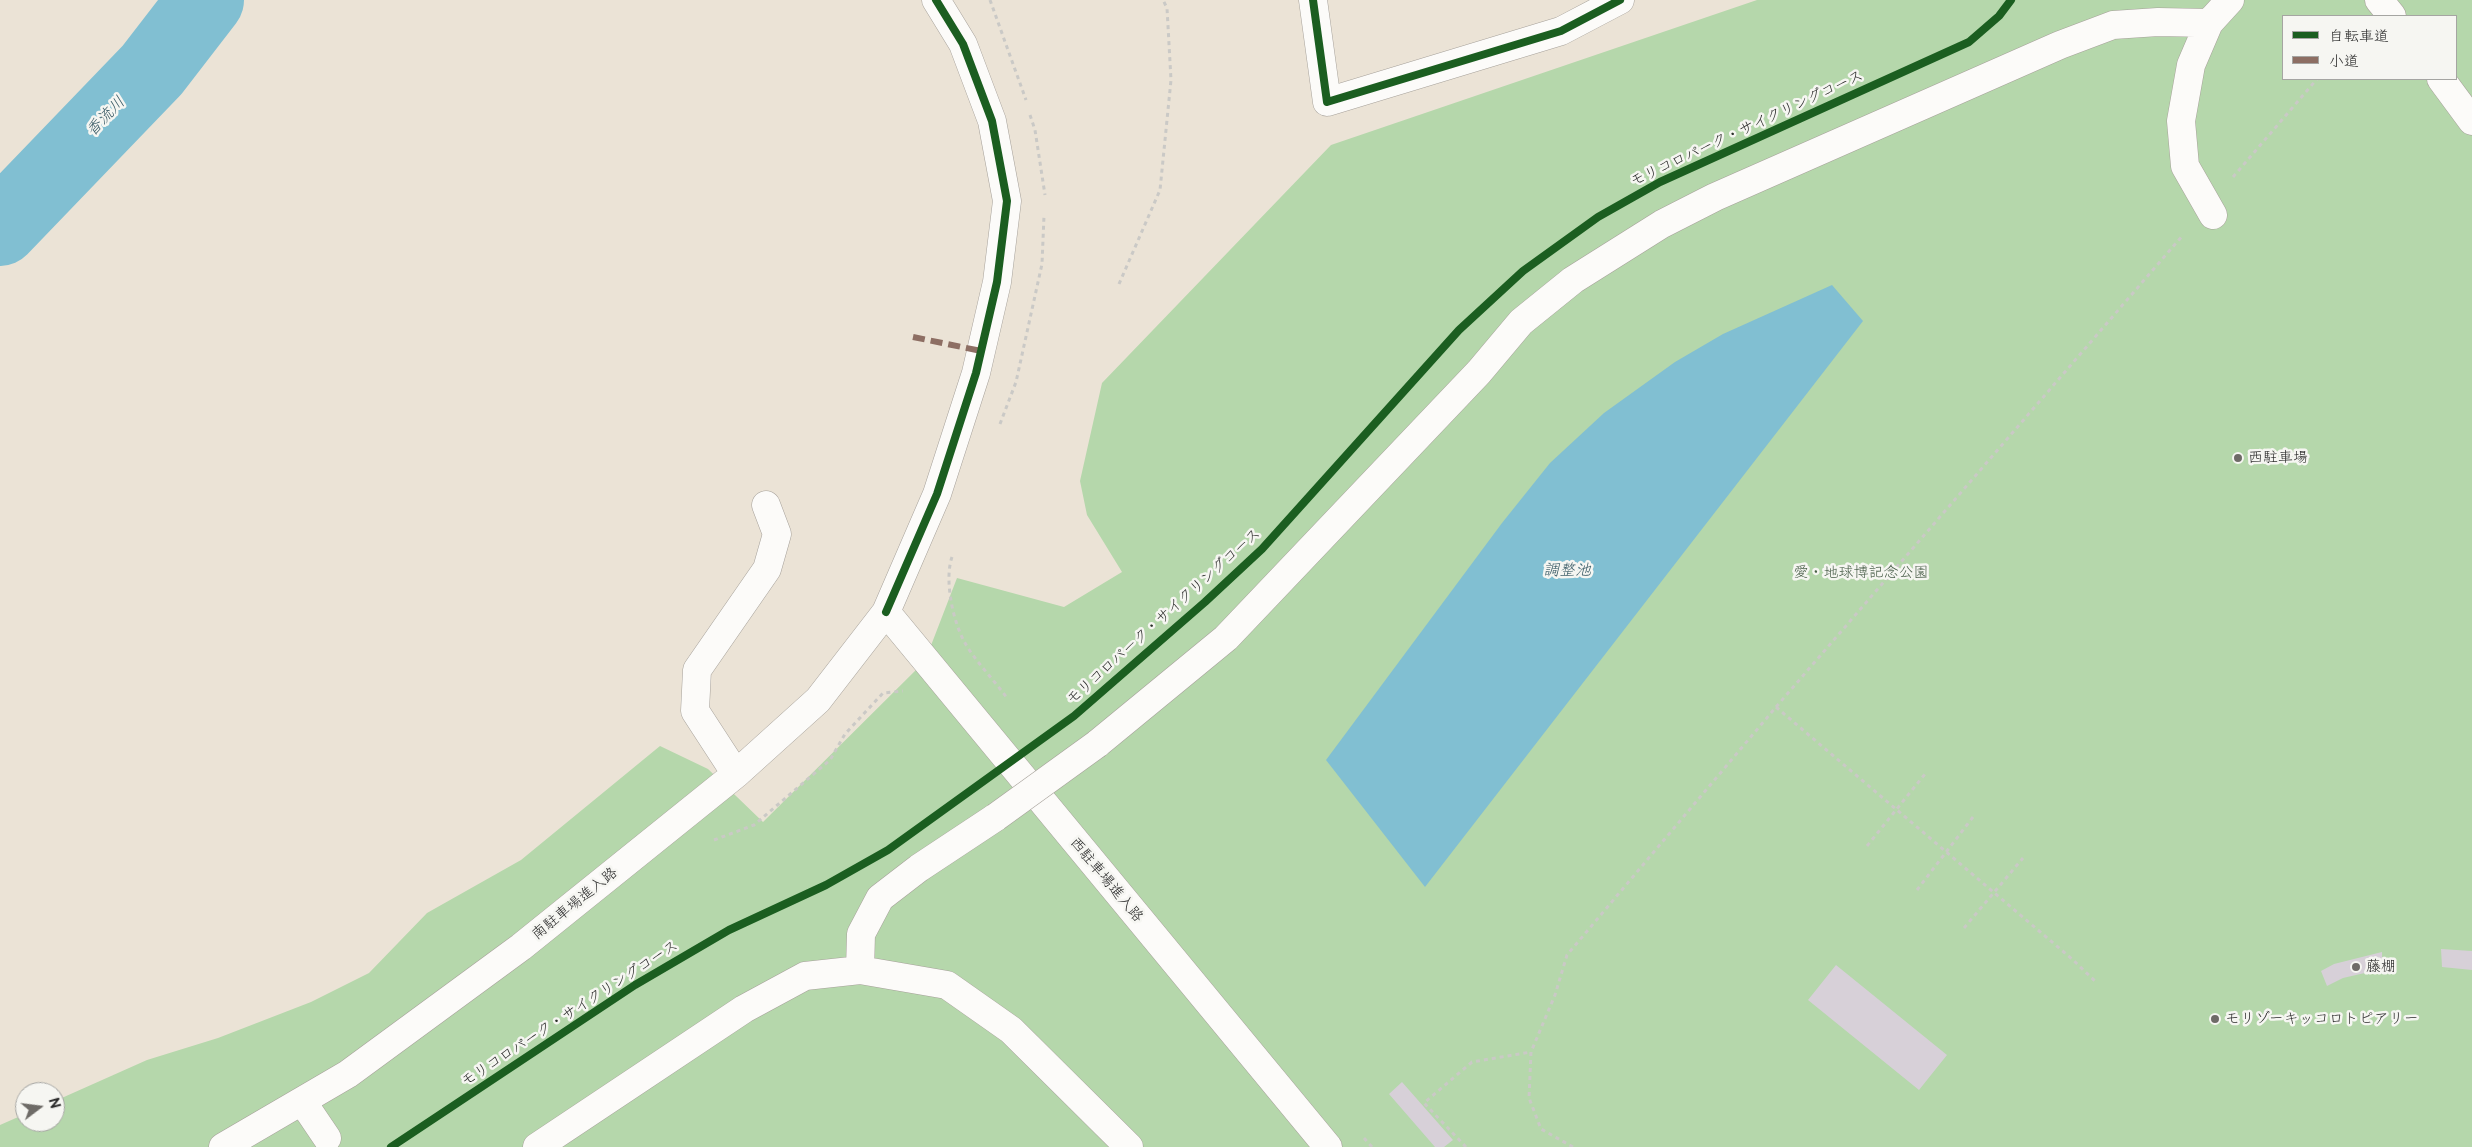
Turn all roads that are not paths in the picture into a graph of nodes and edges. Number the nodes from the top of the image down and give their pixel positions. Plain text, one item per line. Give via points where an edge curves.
1 (936, 0) edge
2 (1313, 0) edge
3 (1620, 0) edge
4 (2230, 0) edge
5 (2379, 0) edge
6 (2391, 15) edge
7 (2209, 23) junction
8 (2442, 80) edge
9 (2472, 121) edge
10 (2210, 211) road end
11 (766, 505) dead end
12 (886, 612) junction
13 (736, 774) junction
14 (860, 970) junction
15 (302, 1101) junction
16 (327, 1138) dead end
17 (223, 1147) edge
18 (538, 1147) edge
19 (1129, 1147) edge
20 (1328, 1147) edge

1 - 12 street, 南駐車場進入路 via 963,44 992,121 1007,201 997,282 976,373 937,494
2 - 3 street via 1327,102 1561,31
4 - 7 street
5 - 6 street
7 - 10 street via 2191,65 2181,121 2185,166
7 - 14 street, bridge via 2113,25 2060,45 1715,197 1662,224 1573,280 1521,322 1480,372 1226,638 1097,744 880,898 862,934
8 - 9 street
11 - 13 street via 777,534 767,569 697,670 695,711
12 - 13 street, 南駐車場進入路 via 818,700
12 - 20 street, 西駐車場進入路
13 - 15 street, 南駐車場進入路 via 521,947 348,1074
14 - 18 street via 805,976 744,1009
14 - 19 street via 947,985 1010,1030
15 - 16 street
15 - 17 street, 南駐車場進入路

